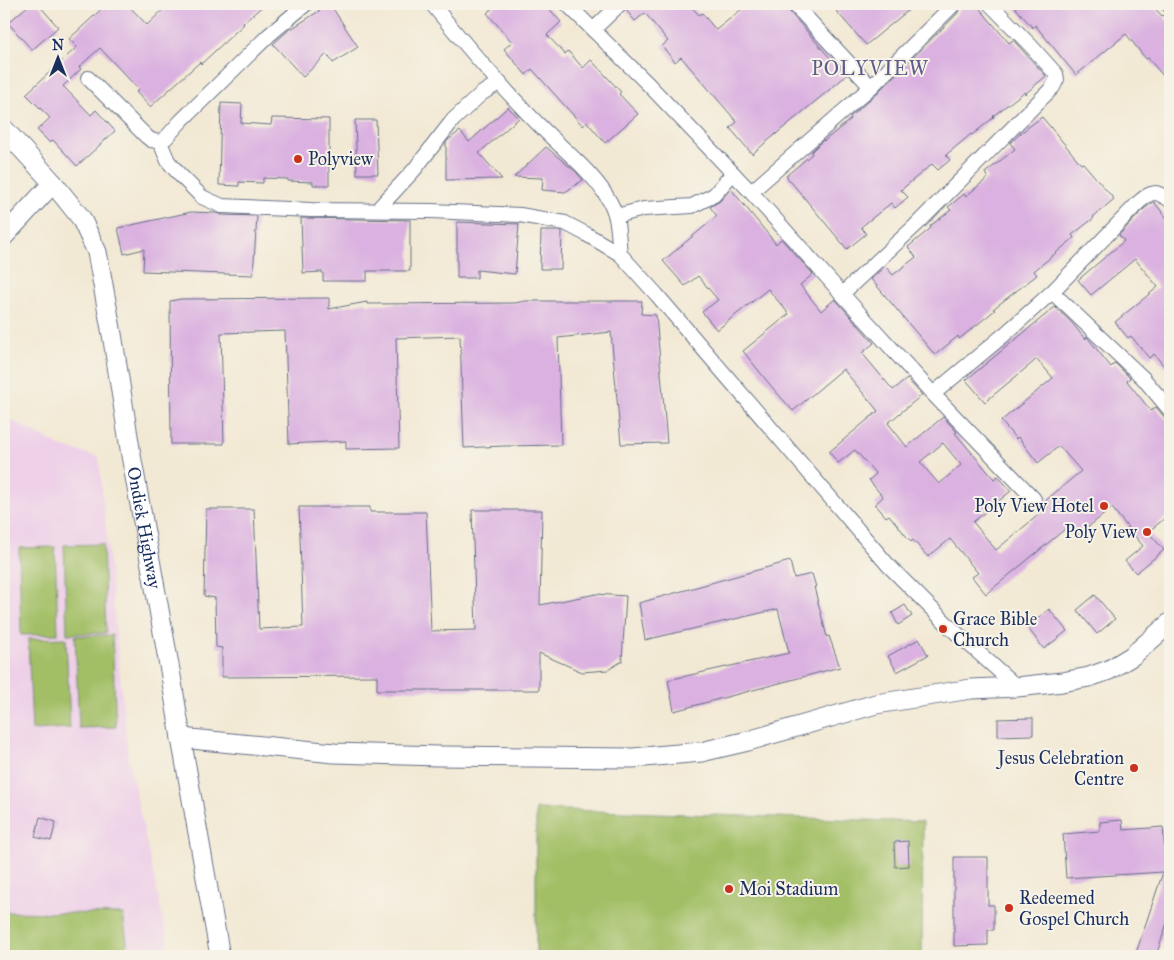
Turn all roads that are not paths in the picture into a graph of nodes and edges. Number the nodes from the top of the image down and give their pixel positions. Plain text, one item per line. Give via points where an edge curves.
1 (306, 4) edge
2 (432, 4) edge
3 (568, 4) edge
4 (620, 4) edge
5 (794, 4) edge
6 (954, 4) edge
7 (990, 4) edge
8 (593, 30) junction
9 (88, 78) dead end
10 (500, 82) junction
11 (871, 87) junction
12 (4, 129) edge
13 (160, 142) junction
14 (733, 173) junction
15 (53, 183) junction
16 (752, 192) junction
17 (1170, 200) edge
18 (377, 210) junction
19 (616, 216) junction
20 (4, 236) edge
21 (620, 254) junction
22 (1052, 292) junction
23 (842, 294) junction
24 (933, 394) junction
25 (1170, 410) edge
26 (1034, 499) dead end
27 (1170, 623) edge
28 (1017, 687) junction
29 (181, 738) junction
30 (220, 956) edge

1 - 13 street via 269,35
2 - 10 street
3 - 8 street
4 - 8 street
5 - 11 street
6 - 11 street
7 - 23 street via 1056,74 1056,82 916,225
8 - 14 street
9 - 13 street via 147,137
10 - 18 street via 481,94 453,120
10 - 19 street via 596,181
11 - 16 street
12 - 15 street, Ondiek Highway
13 - 18 street via 168,161 179,174 202,197 222,206
14 - 16 street
14 - 19 street via 714,195 692,206 644,209
15 - 20 street
15 - 29 street, Ondiek Highway via 81,218 96,252
16 - 23 street
17 - 22 street via 1160,193 1148,194
18 - 21 street via 520,215 544,219 564,223
19 - 21 street
21 - 28 street via 888,565 952,629
22 - 24 street
22 - 25 street via 1143,378
23 - 24 street
24 - 26 street
27 - 28 street via 1132,656 1109,670 1062,682
28 - 29 street via 971,689 876,704 701,752 633,758 334,753
29 - 30 street, Ondiek Highway

